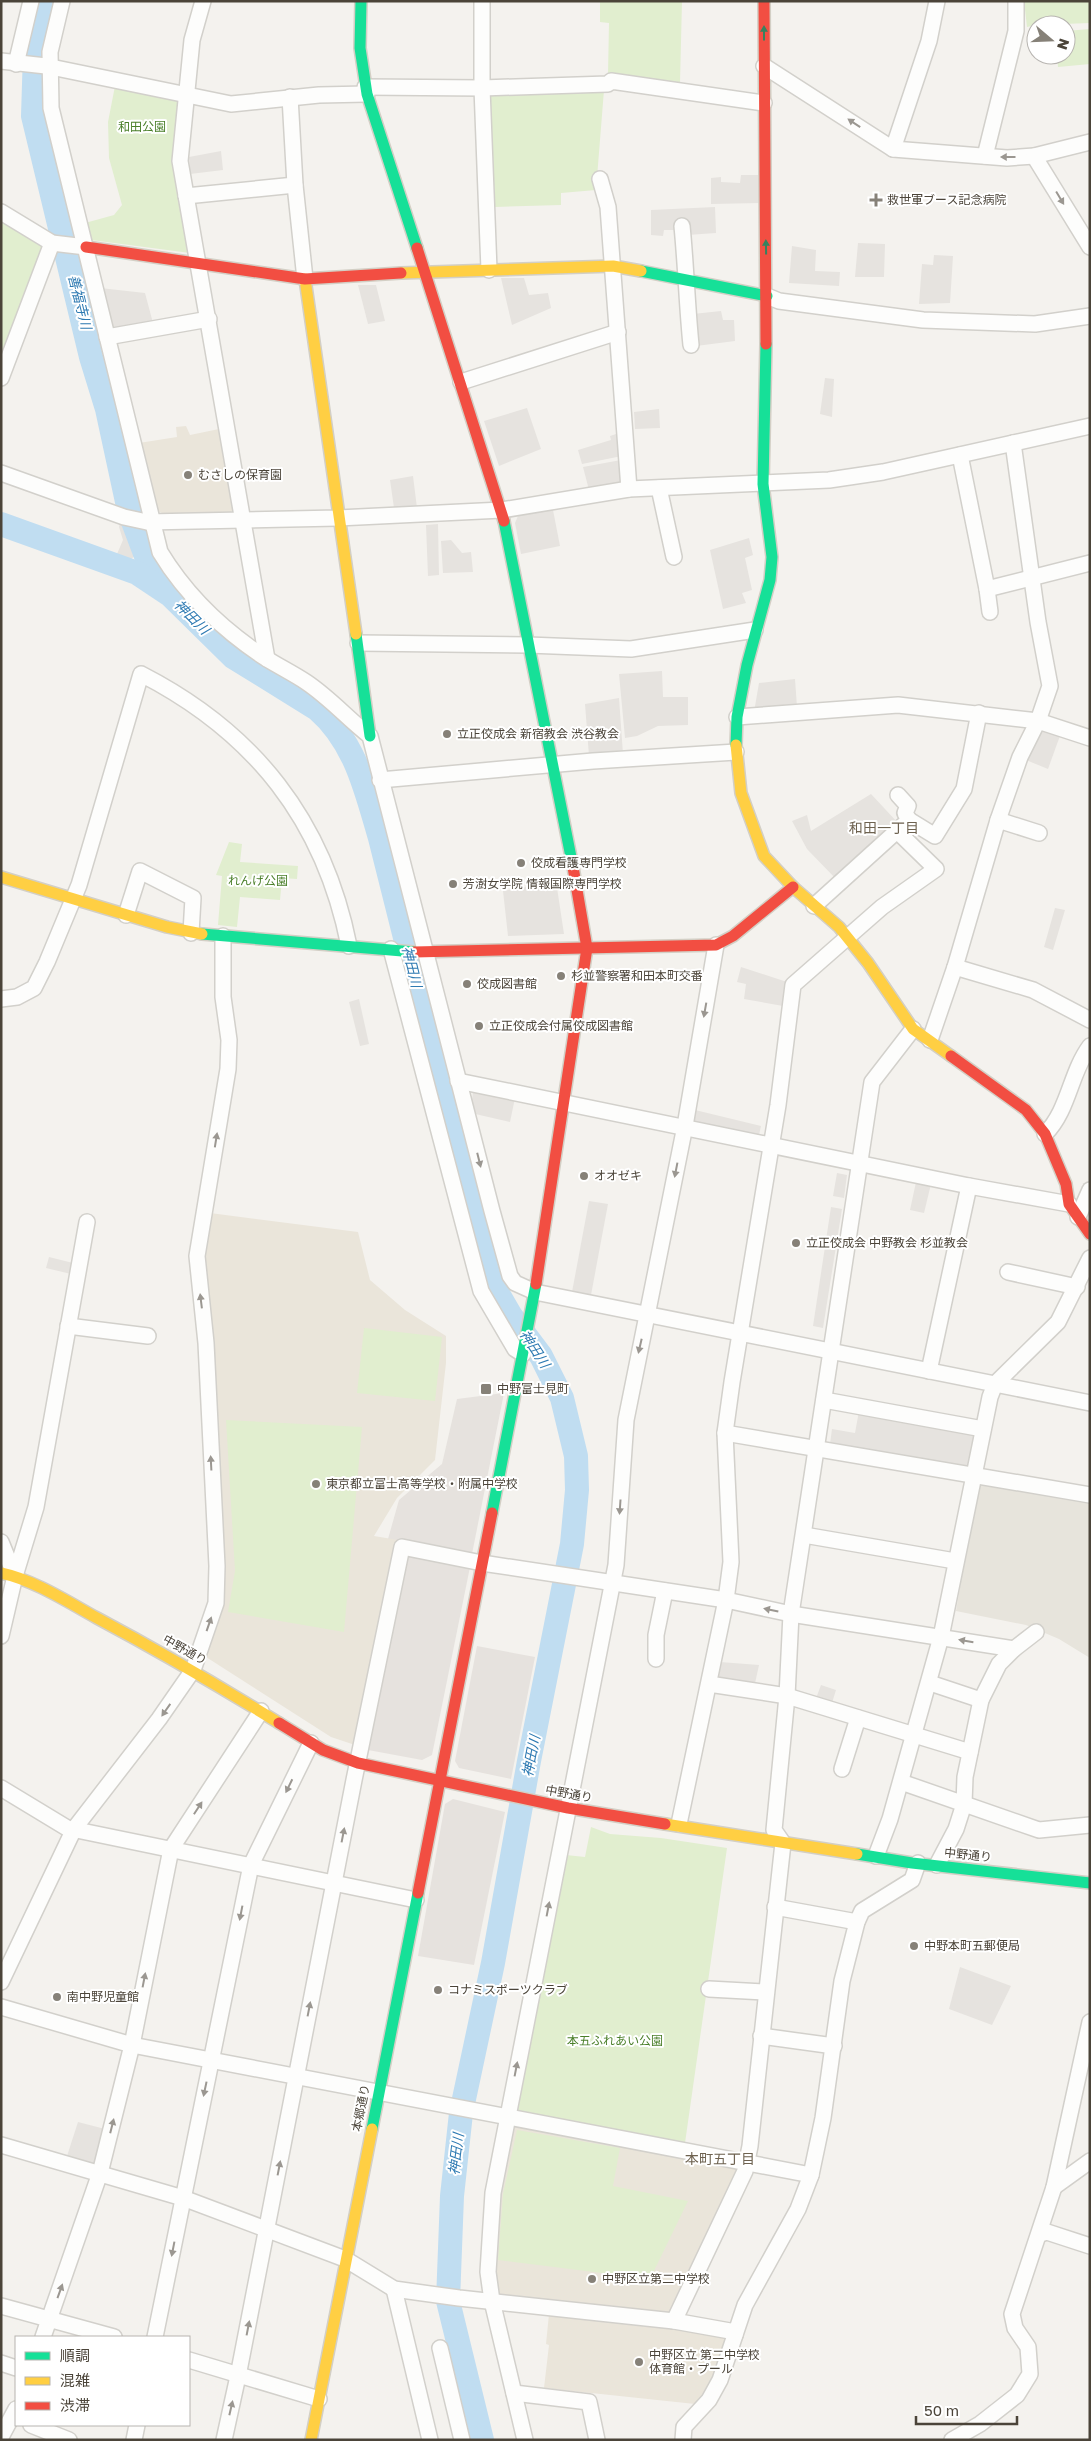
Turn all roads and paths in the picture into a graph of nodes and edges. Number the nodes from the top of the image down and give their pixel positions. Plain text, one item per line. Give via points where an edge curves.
1 (31, 1) edge
2 (62, 1) edge
3 (203, 1) edge
4 (361, 1) edge
5 (482, 1) edge
6 (764, 1) edge
7 (937, 1) edge
8 (1016, 1) edge
9 (14, 63) edge
10 (764, 66) junction
11 (47, 67) junction
12 (482, 88) junction
13 (366, 90) junction
14 (185, 95) junction
15 (290, 97) junction
16 (764, 103) junction
17 (1090, 142) edge
18 (893, 149) junction
19 (986, 156) junction
20 (1034, 156) junction
21 (600, 179) dead end
22 (295, 185) junction
23 (186, 196) junction
24 (1, 212) edge
25 (682, 226) dead end
26 (55, 244) junction
27 (83, 247) junction
28 (1090, 248) edge
29 (198, 263) junction
30 (613, 266) junction
31 (488, 270) junction
32 (425, 272) junction
33 (305, 279) junction
34 (688, 281) junction
35 (767, 296) junction
36 (1090, 316) edge
37 (208, 319) junction
38 (618, 332) junction
39 (107, 337) junction
40 (691, 345) dead end
41 (1, 378) edge
42 (461, 382) junction
43 (1090, 426) edge
44 (1013, 442) junction
45 (960, 455) junction
46 (1, 473) edge
47 (763, 484) junction
48 (659, 488) junction
49 (629, 489) junction
50 (502, 510) junction
51 (338, 518) junction
52 (244, 520) junction
53 (150, 522) junction
54 (674, 557) dead end
55 (1090, 563) edge
56 (1032, 578) junction
57 (987, 589) junction
58 (990, 612) dead end
59 (756, 630) junction
60 (358, 643) junction
61 (528, 645) junction
62 (267, 659) junction
63 (979, 713) junction
64 (737, 717) junction
65 (1038, 721) junction
66 (370, 736) junction
67 (1090, 738) edge
68 (736, 752) junction
69 (552, 766) junction
70 (380, 780) junction
71 (898, 794) dead end
72 (909, 820) junction
73 (998, 820) junction
74 (898, 832) junction
75 (1039, 833) dead end
76 (1, 877) edge
77 (793, 887) junction
78 (73, 900) junction
79 (814, 906) junction
80 (126, 915) junction
81 (191, 933) junction
82 (223, 936) junction
83 (847, 938) junction
84 (716, 945) junction
85 (349, 946) junction
86 (587, 948) junction
87 (392, 950) junction
88 (423, 952) junction
89 (956, 967) junction
90 (1, 999) edge
91 (1090, 1020) edge
92 (913, 1028) junction
93 (930, 1040) junction
94 (1090, 1046) edge
95 (458, 1081) junction
96 (565, 1102) junction
97 (685, 1126) junction
98 (1046, 1134) junction
99 (772, 1145) junction
100 (859, 1162) junction
101 (969, 1186) junction
102 (1090, 1190) edge
103 (1069, 1204) junction
104 (1078, 1217) junction
105 (87, 1222) dead end
106 (1090, 1234) edge
107 (1090, 1258) edge
108 (1008, 1272) dead end
109 (1077, 1288) junction
110 (534, 1292) junction
111 (648, 1314) junction
112 (68, 1326) junction
113 (740, 1333) junction
114 (148, 1336) dead end
115 (831, 1352) junction
116 (523, 1353) junction
117 (929, 1371) junction
118 (995, 1384) junction
119 (824, 1400) junction
120 (1090, 1403) edge
121 (983, 1429) junction
122 (725, 1433) junction
123 (816, 1447) junction
124 (973, 1474) junction
125 (1090, 1496) edge
126 (804, 1535) junction
127 (4, 1549) edge
128 (956, 1561) junction
129 (482, 1563) junction
130 (8, 1574) edge
131 (611, 1583) junction
132 (665, 1591) junction
133 (726, 1600) junction
134 (792, 1614) junction
135 (1036, 1632) dead end
136 (1, 1636) edge
137 (941, 1637) junction
138 (1014, 1649) junction
139 (656, 1659) dead end
140 (193, 1670) junction
141 (930, 1682) junction
142 (709, 1684) junction
143 (787, 1696) junction
144 (981, 1700) junction
145 (261, 1711) junction
146 (858, 1718) junction
147 (914, 1736) junction
148 (311, 1742) junction
149 (970, 1752) junction
150 (358, 1764) junction
151 (842, 1769) dead end
152 (439, 1781) junction
153 (901, 1782) junction
154 (1, 1788) edge
155 (964, 1804) junction
156 (568, 1808) junction
157 (679, 1824) junction
158 (1090, 1825) edge
159 (74, 1829) junction
160 (783, 1843) junction
161 (171, 1849) junction
162 (876, 1856) junction
163 (918, 1863) junction
164 (250, 1865) junction
165 (937, 1865) junction
166 (334, 1882) junction
167 (1090, 1883) edge
168 (416, 1900) junction
169 (776, 1907) junction
170 (856, 1922) junction
171 (1, 1982) edge
172 (709, 1989) dead end
173 (766, 1992) junction
174 (1, 2007) edge
175 (1090, 2022) edge
176 (761, 2036) junction
177 (132, 2045) junction
178 (834, 2046) junction
179 (211, 2060) junction
180 (296, 2076) junction
181 (378, 2091) junction
182 (506, 2117) junction
183 (1, 2145) edge
184 (1090, 2161) edge
185 (747, 2163) junction
186 (100, 2173) junction
187 (811, 2175) junction
188 (1054, 2187) junction
189 (183, 2198) junction
190 (267, 2230) junction
191 (1040, 2234) junction
192 (1090, 2246) edge
193 (345, 2259) junction
194 (394, 2289) junction
195 (492, 2301) junction
196 (1, 2306) edge
197 (50, 2319) junction
198 (674, 2321) junction
199 (735, 2335) junction
200 (44, 2336) edge
201 (110, 2336) edge
202 (155, 2336) edge
203 (440, 2348) dead end
204 (190, 2360) edge
205 (1, 2363) edge
206 (15, 2368) edge
207 (238, 2376) junction
208 (514, 2393) junction
209 (319, 2400) junction
210 (15, 2415) edge
211 (34, 2426) edge
212 (137, 2426) edge
213 (1, 2438) edge
214 (957, 2439) edge
215 (69, 2440) edge
216 (134, 2440) edge
217 (224, 2440) edge
218 (311, 2440) edge
219 (430, 2440) edge
220 (462, 2440) edge
221 (525, 2440) edge
222 (596, 2440) edge
223 (683, 2440) edge

1 - 9 street
2 - 11 street
3 - 14 street via 192,40
4 - 13 street, 本郷通り via 360,39
5 - 12 street
10 -> 6 street
7 - 18 street via 929,41
8 - 19 street via 1016,31
9 - 11 street
10 - 16 street
18 -> 10 street
11 - 14 street
11 - 27 street via 51,108
12 - 13 street
12 - 16 street via 608,84 611,81
12 - 31 street
13 - 15 street
13 - 32 street, 本郷通り
14 - 15 street via 230,104
14 - 23 street via 180,161
15 - 22 street
35 -> 16 street
17 - 20 street
18 - 19 street
20 -> 19 street
20 -> 28 street
21 - 30 street via 608,207
22 - 23 street
22 - 33 street
23 - 29 street
24 - 26 street
25 - 34 street
26 - 27 street
26 - 41 street
27 - 29 street
27 - 39 street
29 - 33 street
29 - 37 street
30 - 31 street
30 - 34 street
30 - 38 street
31 - 32 street
32 - 33 street
32 - 42 street, 本郷通り
33 - 51 street via 313,396
34 - 35 street
34 - 40 street
35 - 36 street via 779,301 923,320 1035,324
35 - 47 street
37 - 39 street
37 - 52 street
38 - 42 street
38 - 49 street
39 - 53 street
42 - 50 street, 本郷通り
43 - 44 street
44 - 45 street
44 - 56 street
45 - 47 street via 847,477
45 - 57 street
46 - 53 street via 124,517
47 - 48 street
47 - 59 street via 772,557 770,580
48 - 49 street
48 - 54 street
49 - 50 street
50 - 51 street
50 - 61 street, 本郷通り
51 - 52 street
51 - 60 street
52 - 53 street
52 - 62 street
53 - 62 street via 160,552 173,573 234,636
55 - 56 street
56 - 57 street
56 - 65 street via 1050,686
57 - 58 street
59 - 61 street via 631,649
59 - 64 street
60 - 61 street
60 - 66 street
61 - 69 street, 本郷通り
62 - 66 street via 307,682
63 - 64 street via 898,704
63 - 65 street
63 - 72 street via 964,789 935,836
64 - 68 street
65 - 67 street
65 - 73 street via 1020,757
66 - 70 street
68 - 69 street
68 - 77 street via 741,793 764,856
69 - 70 street
69 - 86 street, 本郷通り
70 - 88 street
71 - 72 street via 908,806 905,813
72 - 74 street
73 - 75 street
73 - 89 street
74 - 79 street
74 - 83 street via 936,869 882,907
76 - 78 street
77 - 79 street
77 - 84 street via 733,936
78 - 80 street
78 - 85 street via 141,674 194,705 235,736 280,784 335,886
78 - 90 street via 34,988 18,997
79 - 83 street
80 - 81 street
80 - 81 street via 140,871 193,898
81 - 82 street
82 - 85 street
140 -> 82 street via 216,1603 206,1343 197,1256 228,1069 229,1040 222,996
83 - 92 street
83 - 99 street via 793,985
84 - 86 street
84 -> 97 street
85 - 87 street
86 - 88 street
86 - 96 street, 本郷通り
87 - 88 street
87 - 116 street via 481,1291 515,1349
88 - 95 street
89 - 91 street via 1033,990
89 - 93 street
92 - 93 street
92 - 100 street via 872,1082
93 - 98 street via 1026,1110
94 - 98 street via 1080,1059 1056,1122
95 - 96 street
95 -> 110 street via 510,1276 515,1283
96 - 97 street
96 - 110 street, 本郷通り
97 - 99 street
97 -> 111 street
98 - 103 street via 1066,1184
99 - 100 street
99 - 113 street
100 - 101 street
100 - 115 street
101 - 103 street
101 - 117 street
102 - 104 street
103 - 104 street
104 - 106 street
105 - 112 street
107 - 109 street
108 - 109 street
109 - 118 street via 1058,1322
110 - 111 street
110 - 116 street, 本郷通り
111 - 113 street
111 -> 131 street via 626,1420 616,1565
112 - 114 street
112 - 130 street via 36,1507
113 - 115 street
113 - 122 street
115 - 117 street
115 - 119 street
116 - 129 street, 本郷通り
117 - 118 street
118 - 120 street
118 - 121 street
119 - 121 street
119 - 123 street
121 - 124 street
122 - 123 street
122 - 133 street via 731,1562
123 - 124 street
123 - 126 street
124 - 125 street
124 - 128 street
126 - 128 street
126 - 134 street
127 - 130 street
128 - 137 street
129 - 131 street
129 - 150 street via 402,1547
129 - 152 street, 本郷通り
130 - 136 street
130 - 140 street, 中野通り
131 - 132 street
131 - 156 street
132 - 133 street
132 - 139 street via 656,1635
134 -> 133 street
133 - 142 street
134 - 137 street
134 - 143 street
135 - 138 street
138 -> 137 street
137 - 141 street
138 - 144 street via 993,1674
140 - 145 street, 中野通り
140 -> 159 street
141 - 144 street
141 - 147 street
142 - 143 street
142 - 157 street
143 - 146 street
143 - 160 street via 774,1830
144 - 149 street
145 - 148 street, 中野通り
161 -> 145 street
146 - 147 street
146 - 151 street
147 - 149 street
147 - 153 street
148 - 150 street, 中野通り
148 -> 164 street
149 - 155 street
150 - 152 street, 中野通り
166 -> 150 street
152 - 156 street, 中野通り
152 - 168 street, 本郷通り
153 - 155 street
153 - 162 street
154 - 159 street via 67,1828
155 - 158 street via 1039,1830
155 - 165 street
156 - 157 street, 中野通り
182 -> 156 street
157 - 160 street, 中野通り
159 - 161 street
159 - 171 street
160 - 162 street, 中野通り
160 - 169 street
161 - 164 street
177 -> 161 street
162 - 163 street, 中野通り
163 - 165 street, 中野通り
163 - 170 street via 912,1880 862,1911
164 - 166 street
164 -> 179 street
165 - 167 street, 中野通り
166 - 168 street
180 -> 166 street
168 - 181 street, 本郷通り
169 - 170 street
169 - 173 street
170 - 178 street via 842,1981
172 - 173 street
173 - 176 street
174 - 177 street
175 - 188 street
176 - 178 street
176 - 185 street
177 - 179 street
186 -> 177 street
178 - 187 street
179 - 180 street
179 -> 189 street
180 - 181 street
190 -> 180 street
181 - 182 street
181 - 193 street, 本郷通り
182 - 185 street
182 - 195 street via 493,2193 488,2272
183 - 186 street
184 - 188 street
185 - 187 street
185 - 198 street
186 - 189 street
197 -> 186 street
187 - 199 street via 798,2209 745,2305
188 - 191 street
189 - 190 street
189 -> 202 street
190 - 193 street
207 -> 190 street
191 - 192 street via 1048,2232
191 - 214 street via 1012,2314 1015,2328 1028,2347 1030,2374 1017,2395
193 - 194 street
193 - 209 street, 本郷通り
194 - 195 street
194 - 219 street
195 - 198 street
195 - 208 street
196 - 197 street
197 - 200 street
197 - 201 street
198 - 199 street via 730,2331
199 - 223 street via 720,2380 709,2400 684,2427
203 - 220 street
204 - 207 street
205 - 206 street
207 - 209 street
217 -> 207 street
208 - 221 street
208 - 222 street via 589,2402
209 - 218 street, 本郷通り
210 - 213 street
211 - 215 street
212 - 216 street

